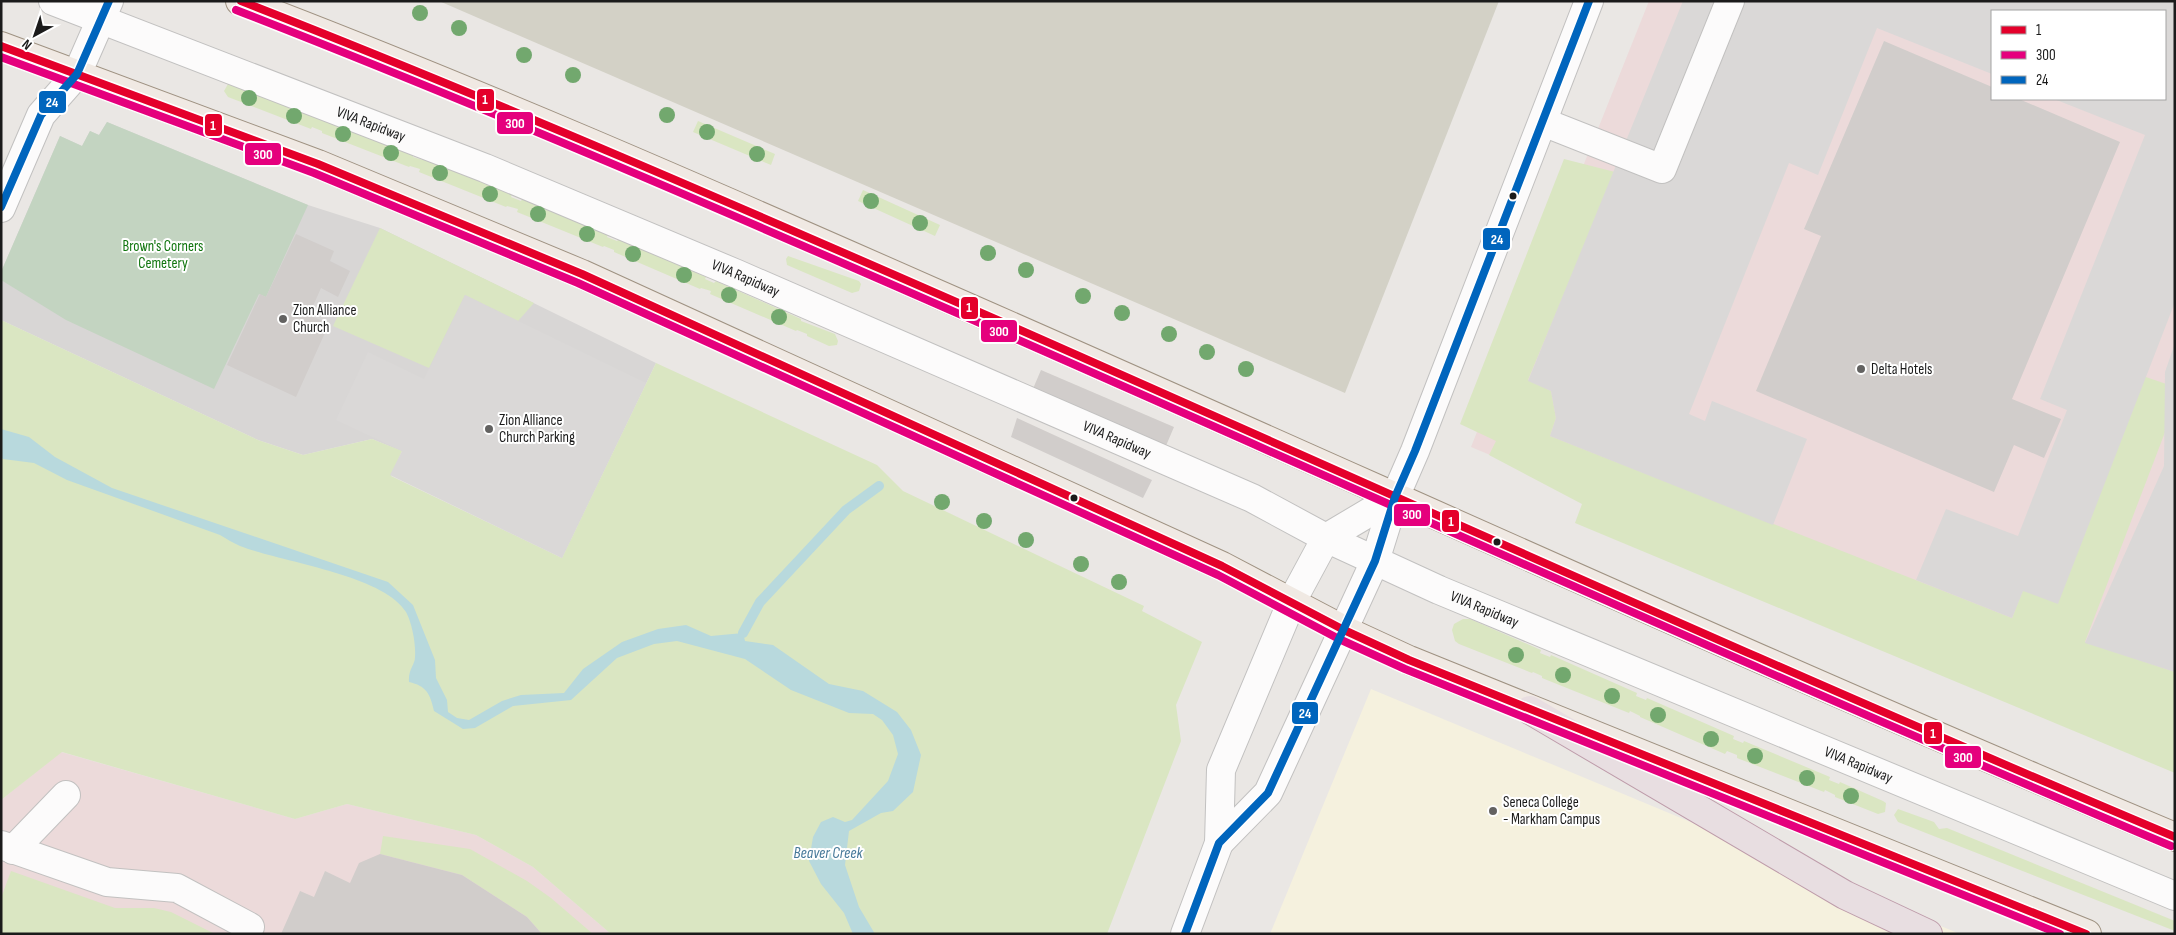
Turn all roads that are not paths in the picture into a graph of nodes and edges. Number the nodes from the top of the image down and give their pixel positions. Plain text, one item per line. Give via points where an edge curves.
1 (53, 1) edge
2 (240, 1) edge
3 (1589, 1) edge
4 (1730, 1) edge
5 (105, 11) edge
6 (1, 46) edge
7 (77, 74) junction
8 (1543, 122) junction
9 (1, 208) edge
10 (1395, 497) junction
11 (1326, 538) junction
12 (1376, 560) junction
13 (1292, 601) junction
14 (1344, 630) junction
15 (1530, 710) junction
16 (66, 796) dead end
17 (2175, 837) edge
18 (1219, 843) junction
19 (7, 847) edge
20 (2175, 896) edge
21 (250, 927) dead end
22 (1185, 934) edge
23 (1928, 934) edge
24 (2087, 934) edge

1 - 5 street, VIVA Rapidway
2 - 10 main road via 353,44 765,218
3 - 8 street
4 - 8 street via 1662,168
5 - 7 street
5 - 11 street, VIVA Rapidway via 737,274 1252,498
6 - 7 main road
7 - 9 street via 40,115
7 - 13 main road via 318,164 582,274 1222,566
8 - 10 street
10 - 11 street
10 - 12 street
10 - 17 main road
11 - 12 street, VIVA Rapidway
11 - 13 street
12 - 14 street
12 - 20 street, VIVA Rapidway via 1458,598
13 - 14 main road
13 - 18 street via 1221,770
14 - 15 main road
14 - 18 street via 1268,793
15 - 23 highway via 1845,896
15 - 24 main road
16 - 19 street
18 - 22 street
19 - 21 street via 107,882 177,888

